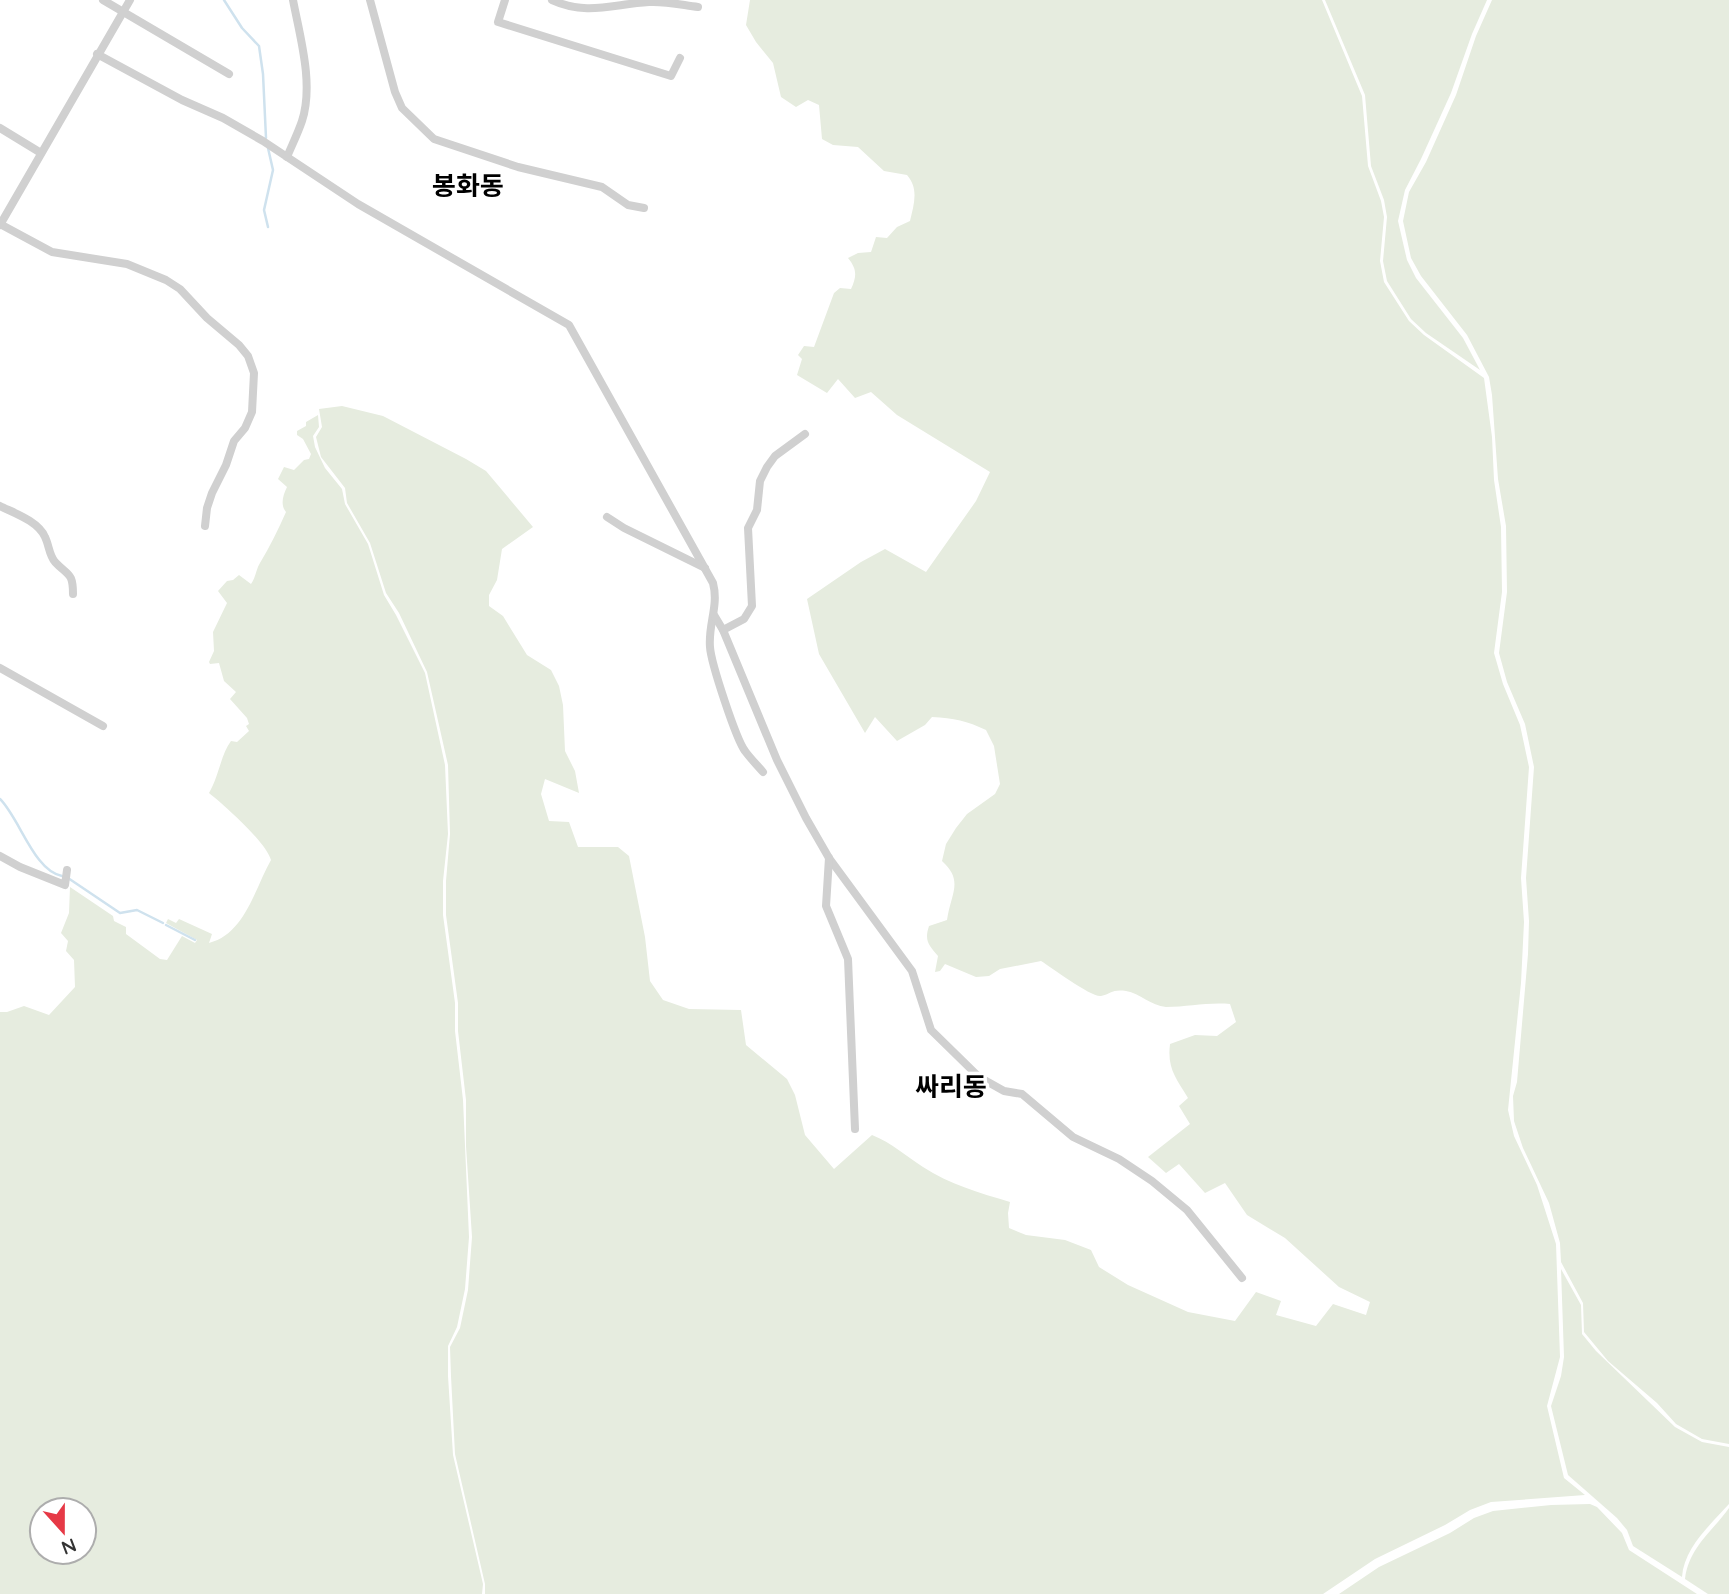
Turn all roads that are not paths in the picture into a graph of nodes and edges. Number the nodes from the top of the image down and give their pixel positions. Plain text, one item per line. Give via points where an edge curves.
1 (103, 0) edge
2 (130, 0) edge
3 (293, 0) edge
4 (370, 0) edge
5 (505, 0) edge
6 (551, 0) edge
7 (698, 7) dead end
8 (124, 12) junction
9 (97, 54) junction
10 (680, 58) dead end
11 (229, 74) dead end
12 (0, 128) edge
13 (41, 153) junction
14 (287, 157) junction
15 (644, 208) dead end
16 (0, 224) edge
17 (805, 434) dead end
18 (0, 506) edge
19 (607, 517) dead end
20 (205, 526) dead end
21 (705, 568) junction
22 (73, 594) dead end
23 (714, 615) junction
24 (723, 630) junction
25 (0, 668) edge
26 (103, 726) dead end
27 (763, 772) dead end
28 (0, 856) edge
29 (829, 858) junction
30 (67, 870) dead end
31 (855, 1129) dead end
32 (1242, 1278) dead end

1 - 8 street
2 - 8 street
3 - 14 street via 306,88 303,119
4 - 15 street via 398,100 434,139 518,167 602,187 628,205
5 - 10 street via 498,22 671,76
6 - 7 street via 582,9 653,2
8 - 9 street
8 - 11 street
9 - 13 street
9 - 14 street
12 - 13 street
13 - 16 street
14 - 21 street via 358,204 569,326
16 - 20 street via 52,252 127,264 166,280 248,356 254,373 252,412 212,493
17 - 24 street via 775,456 761,481 757,510 748,528 752,606 744,619
18 - 22 street via 36,525 45,535 54,562 70,573
19 - 21 street
21 - 23 street via 716,596
23 - 24 street
23 - 27 street via 710,650 717,674 740,742
24 - 29 street via 776,760
25 - 26 street
28 - 30 street via 65,885
29 - 31 street via 826,906 848,959
29 - 32 street via 912,971 931,1030 979,1077 1004,1091 1023,1094 1073,1137 1152,1181 1187,1209

